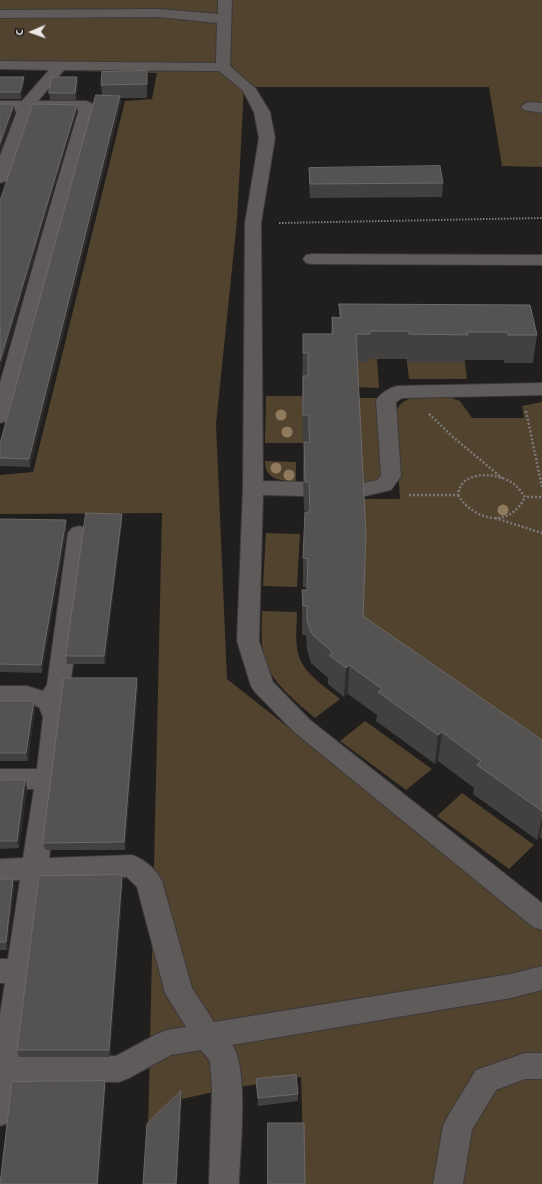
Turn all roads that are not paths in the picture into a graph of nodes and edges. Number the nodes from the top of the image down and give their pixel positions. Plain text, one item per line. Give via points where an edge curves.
1 (225, 0) edge
2 (0, 14) edge
3 (223, 19) junction
4 (0, 66) edge
5 (60, 66) junction
6 (223, 67) junction
7 (0, 106) edge
8 (26, 106) junction
9 (0, 178) edge
10 (312, 259) dead end
11 (542, 260) edge
12 (542, 389) edge
13 (0, 417) edge
14 (253, 488) junction
15 (304, 489) edge
16 (361, 490) edge
17 (79, 533) dead end
18 (0, 695) edge
19 (48, 701) junction
20 (0, 779) edge
21 (48, 779) junction
22 (0, 870) edge
23 (34, 870) junction
24 (542, 919) edge
25 (10, 971) edge
26 (542, 978) edge
27 (208, 1037) junction
28 (542, 1066) edge
29 (3, 1068) edge
30 (0, 1112) edge
31 (224, 1184) edge
32 (448, 1184) edge

1 - 3 street
2 - 3 street via 159,13
3 - 6 street
4 - 5 street
5 - 6 street
5 - 8 street
6 - 14 street via 250,89 262,112 267,138 253,223
7 - 8 street
8 - 9 street
8 - 13 street via 86,106
10 - 11 street
12 - 16 street via 397,392 386,400 391,476 384,485
14 - 15 street
14 - 24 street via 248,641 263,686 302,726
17 - 19 street via 58,687
18 - 19 street via 27,695
19 - 21 street via 54,717
20 - 21 street
21 - 23 street
22 - 23 street
23 - 25 street
23 - 27 street via 132,866 148,881 179,993
25 - 29 street
26 - 27 street via 511,986
27 - 29 street via 167,1044 119,1069
27 - 31 street via 224,1057
28 - 32 street via 525,1066 486,1080 458,1126
29 - 30 street

